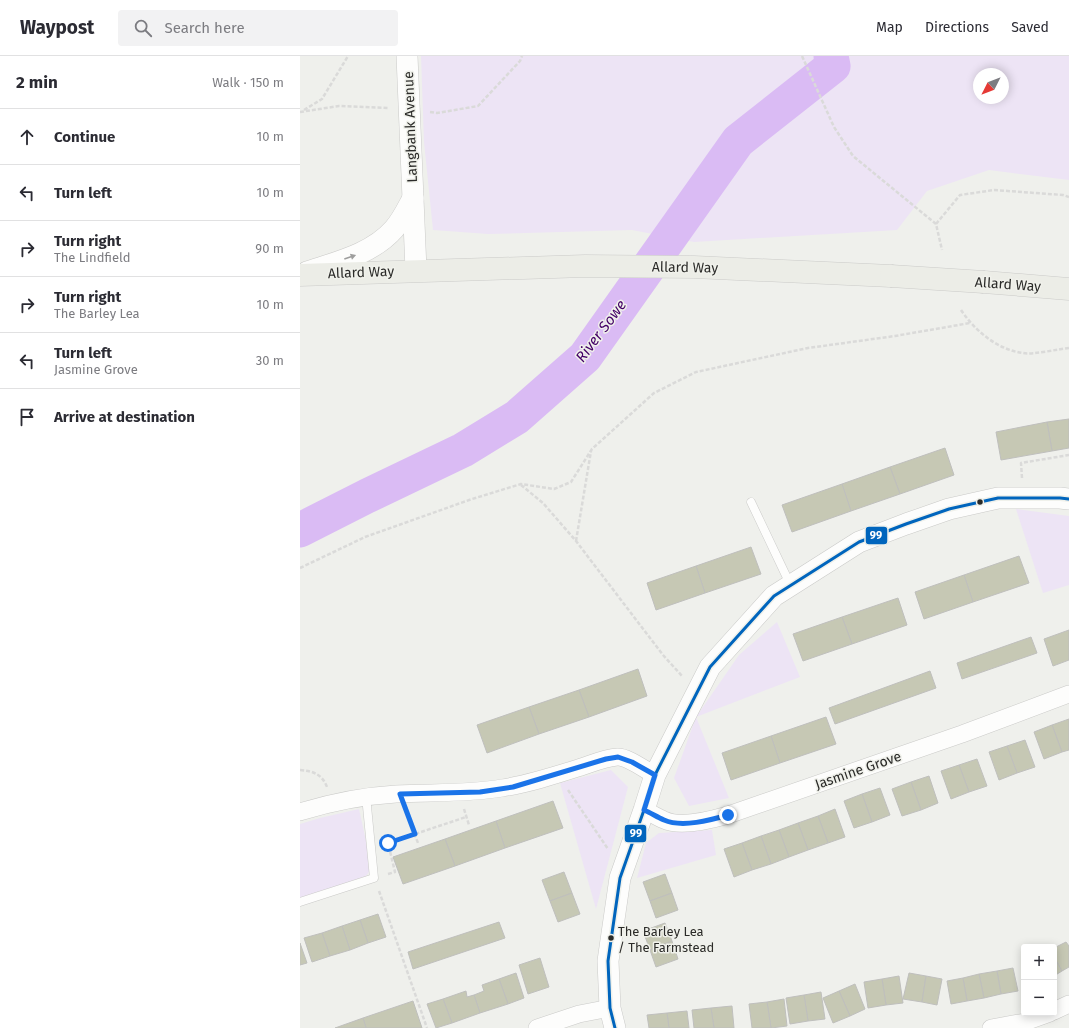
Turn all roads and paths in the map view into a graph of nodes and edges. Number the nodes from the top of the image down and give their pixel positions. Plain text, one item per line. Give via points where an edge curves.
1 (348, 56) edge
2 (407, 56) edge
3 (802, 56) edge
4 (302, 111) dead end
5 (1069, 197) edge
6 (413, 198) junction
7 (936, 224) junction
8 (942, 250) dead end
9 (416, 270) junction
10 (300, 275) edge
11 (1069, 289) edge
12 (962, 310) dead end
13 (970, 323) junction
14 (1069, 348) edge
15 (592, 449) junction
16 (1069, 455) edge
17 (521, 484) junction
18 (1024, 498) junction
19 (1069, 499) edge
20 (751, 502) dead end
21 (576, 541) junction
22 (300, 568) edge
23 (790, 585) junction
24 (700, 687) junction
25 (1069, 694) edge
26 (300, 770) edge
27 (557, 774) junction
28 (655, 775) junction
29 (400, 794) junction
30 (366, 796) junction
31 (332, 803) junction
32 (644, 810) junction
33 (300, 812) edge
34 (466, 817) dead end
35 (415, 834) junction
36 (418, 843) dead end
37 (623, 871) junction
38 (374, 878) junction
39 (300, 902) edge
40 (1069, 1004) edge
41 (610, 1008) junction
42 (1057, 1010) edge
43 (1042, 1016) edge
44 (427, 1028) edge
45 (537, 1028) edge
46 (615, 1028) edge
47 (991, 1028) edge

1 - 4 path via 322,99
2 - 6 street, Langbank Avenue
3 - 7 path via 834,127 853,156
5 - 7 path via 994,190 960,195
6 - 9 street, Langbank Avenue
10 -> 6 street, Langbank Avenue via 362,253 383,240 404,215
7 - 8 path
9 - 10 main road, Allard Way
9 - 11 main road, Allard Way, bridge via 585,266 694,267 891,276
12 - 13 path
13 - 14 path via 1000,347 1024,354
13 - 15 path via 808,348 696,372 654,393
15 - 17 path via 570,482 554,489
15 - 21 path
16 - 18 path via 1020,463
17 - 21 path via 543,503
17 - 22 path via 365,537
18 - 19 street
18 - 23 street via 998,498 948,509 906,524 859,542
20 - 23 lane
21 - 24 path via 663,655 681,675
23 - 24 street via 774,596 710,667
24 - 28 street
25 - 32 street, Jasmine Grove via 947,739 707,821 665,821
26 - 31 path via 313,771 324,779
27 - 28 street via 618,757
27 - 29 street via 513,787 480,792
27 - 37 path
28 - 32 street
29 - 30 street
29 - 35 path
30 - 31 street
30 - 38 lane
31 - 33 street
32 - 37 street
34 - 35 path
35 - 36 path
35 - 38 path via 388,843 395,872
37 - 41 street via 608,961
38 - 39 lane
38 - 44 path
40 - 42 street
41 - 45 street via 579,1014
41 - 46 street
43 - 47 street

